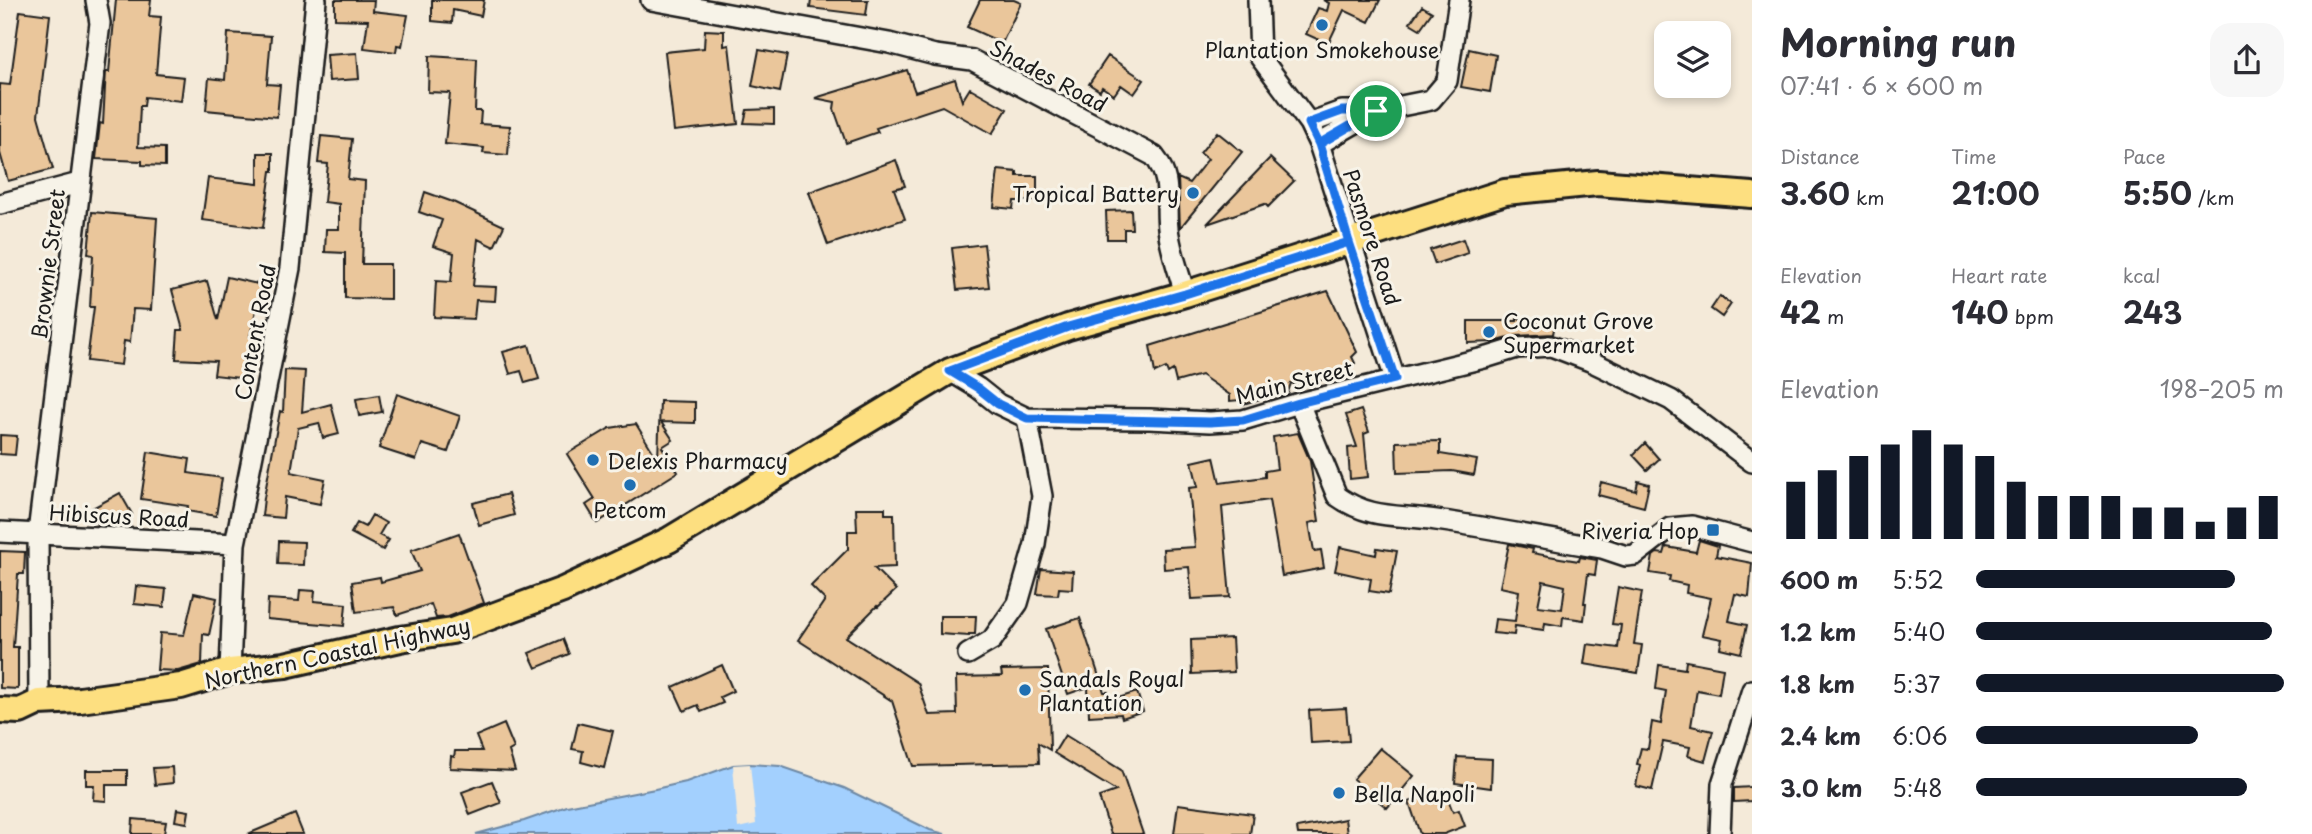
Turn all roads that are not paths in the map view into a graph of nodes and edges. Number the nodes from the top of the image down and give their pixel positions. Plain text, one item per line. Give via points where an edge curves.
1 (96, 0) edge
2 (316, 0) edge
3 (651, 0) edge
4 (1258, 0) edge
5 (1459, 0) edge
6 (1376, 111) junction
7 (1309, 123) junction
8 (1319, 144) junction
9 (79, 183) junction
10 (1752, 195) edge
11 (0, 204) edge
12 (1349, 242) junction
13 (1185, 294) junction
14 (950, 371) junction
15 (1395, 379) junction
16 (1299, 403) junction
17 (1027, 418) junction
18 (1751, 460) edge
19 (0, 532) edge
20 (38, 533) junction
21 (1752, 542) edge
22 (235, 544) junction
23 (968, 654) dead end
24 (230, 671) junction
25 (1752, 690) edge
26 (15, 711) edge
27 (1720, 834) edge

1 - 9 street, Brownie Street via 100,23
2 - 22 street, Content Road via 290,268
3 - 13 street, Shades Road via 972,60 1154,156 1167,184 1169,236
4 - 7 street, Pasmore Road via 1260,57
5 - 6 street via 1447,81 1431,100
6 - 7 street via 1342,111
6 - 8 street
7 - 8 street, Pasmore Road
8 - 12 street, Pasmore Road
9 - 11 street
9 - 20 street, Brownie Street
10 - 12 main road, Northern Coastal Highway via 1598,183 1504,192
12 - 13 main road, Northern Coastal Highway
12 - 15 street, Pasmore Road
13 - 14 main road, Northern Coastal Highway via 1068,327
14 - 17 street, Main Street
14 - 24 main road, Northern Coastal Highway via 669,540 563,590 452,631 285,665
15 - 16 street, Main Street
15 - 18 street, Main Street via 1517,348 1551,346 1671,400
16 - 17 street, Main Street via 1243,420 1210,422
16 - 21 street via 1337,496 1378,515 1448,522 1626,556 1635,555 1670,528 1692,526
17 - 23 street via 1042,496 1035,544 1018,603 992,640
19 - 20 street, Hibiscus Road
20 - 22 street, Hibiscus Road
20 - 26 street, Brownie Street
22 - 24 street, Content Road
24 - 26 main road, Northern Coastal Highway via 181,686
25 - 27 street via 1722,785

